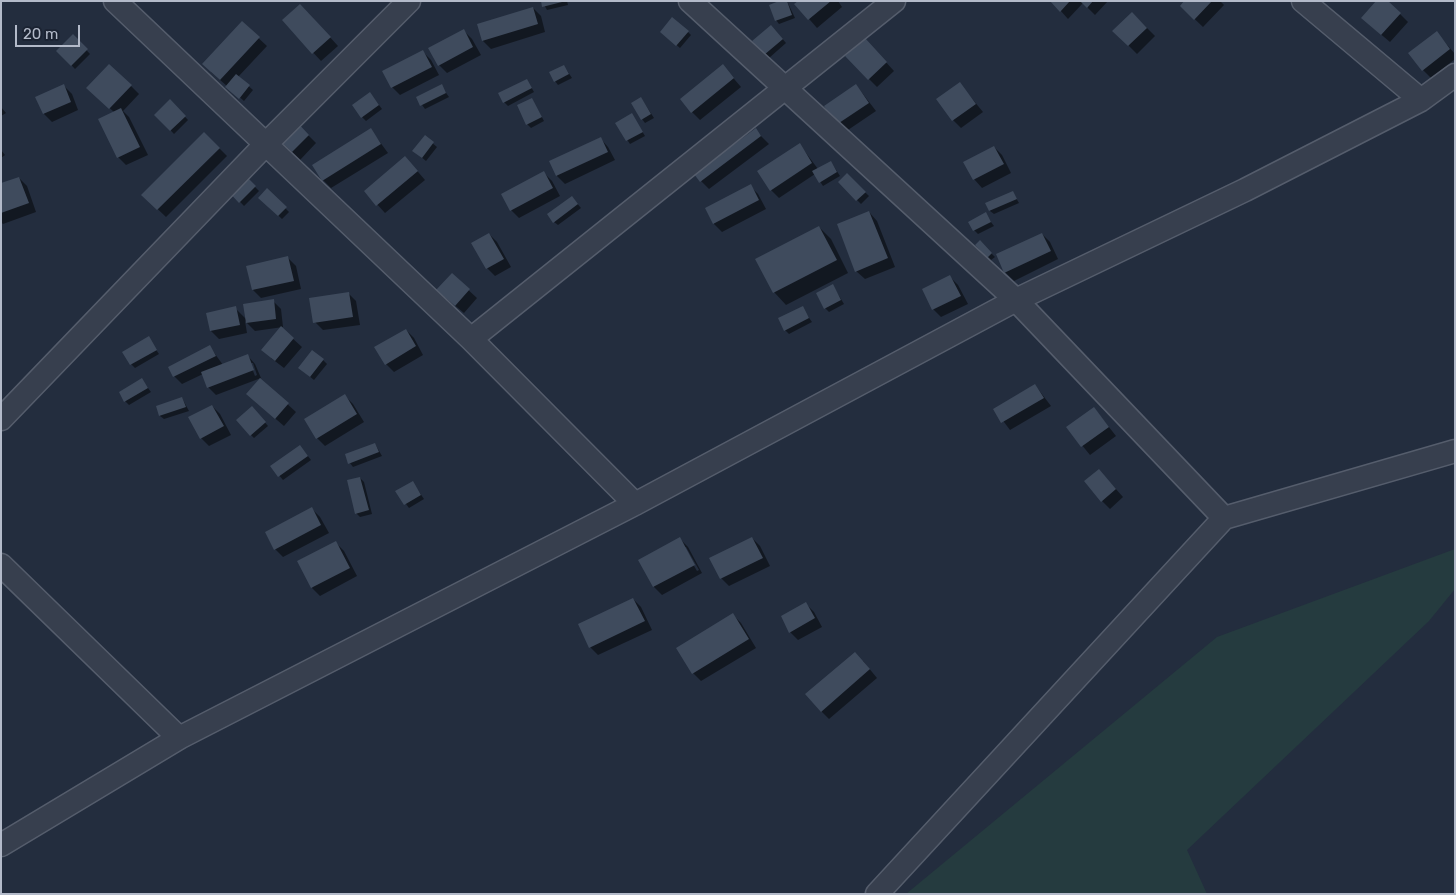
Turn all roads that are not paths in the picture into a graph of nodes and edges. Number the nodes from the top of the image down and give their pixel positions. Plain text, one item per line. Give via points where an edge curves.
1 (115, 1) edge
2 (409, 1) edge
3 (690, 1) edge
4 (894, 1) edge
5 (1303, 1) edge
6 (1455, 75) edge
7 (784, 88) junction
8 (1421, 100) junction
9 (266, 144) junction
10 (1016, 300) junction
11 (471, 340) junction
12 (1, 419) edge
13 (1455, 451) edge
14 (635, 504) junction
15 (1224, 518) junction
16 (1, 566) edge
17 (179, 738) junction
18 (1, 845) edge
19 (877, 894) edge

1 - 9 street
2 - 9 street
3 - 7 street
4 - 7 street
5 - 8 street
6 - 8 street
7 - 10 street
7 - 11 street
8 - 10 street via 1245,190
9 - 11 street
9 - 12 street
10 - 14 street
10 - 15 street
11 - 14 street
13 - 15 street
14 - 17 street
15 - 19 street
16 - 17 street
17 - 18 street

